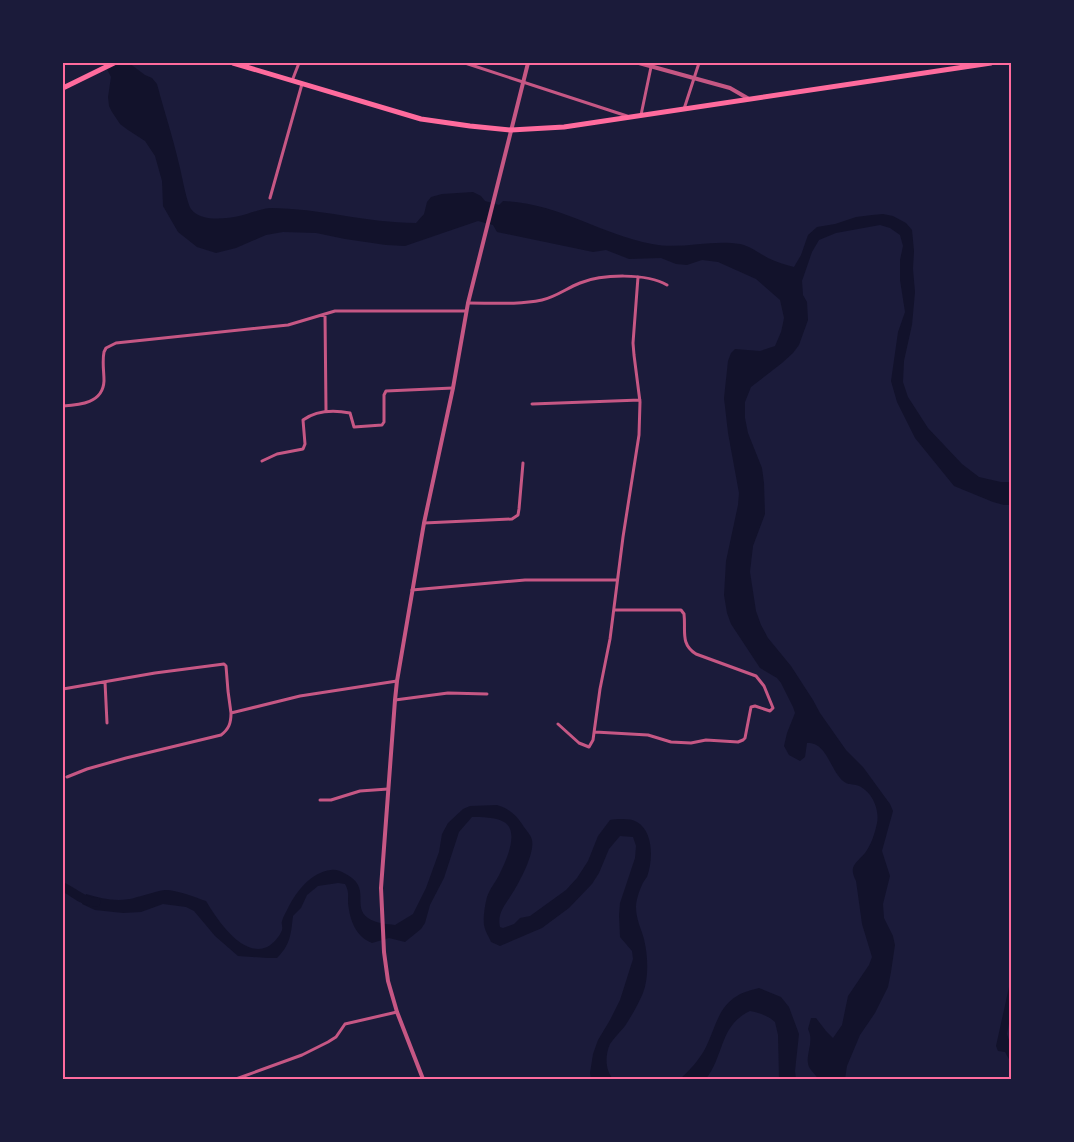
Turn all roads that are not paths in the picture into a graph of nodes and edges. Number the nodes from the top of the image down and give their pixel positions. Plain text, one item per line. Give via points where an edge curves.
1 (114, 63) edge
2 (233, 63) edge
3 (299, 63) edge
4 (465, 63) edge
5 (528, 63) edge
6 (639, 63) edge
7 (699, 63) edge
8 (992, 63) edge
9 (652, 65) edge
10 (694, 79) junction
11 (292, 81) junction
12 (523, 82) junction
13 (303, 84) junction
14 (63, 88) edge
15 (750, 99) junction
16 (684, 109) junction
17 (641, 115) junction
18 (628, 117) junction
19 (511, 130) junction
20 (270, 198) dead end
21 (638, 277) junction
22 (667, 285) dead end
23 (468, 303) junction
24 (466, 311) junction
25 (325, 314) junction
26 (453, 388) junction
27 (640, 399) junction
28 (531, 404) dead end
29 (63, 406) edge
30 (326, 410) junction
31 (262, 461) dead end
32 (523, 464) dead end
33 (424, 524) junction
34 (618, 580) junction
35 (412, 590) junction
36 (614, 610) junction
37 (397, 681) junction
38 (105, 682) junction
39 (63, 689) edge
40 (488, 694) dead end
41 (395, 700) junction
42 (231, 713) junction
43 (107, 723) dead end
44 (558, 724) dead end
45 (595, 732) junction
46 (67, 777) dead end
47 (388, 789) junction
48 (321, 800) dead end
49 (397, 1012) junction
50 (236, 1079) edge
51 (423, 1079) edge

1 - 14 highway
2 - 11 highway
3 - 11 street
4 - 12 street
5 - 12 street
6 - 9 street
7 - 10 street
8 - 15 highway
9 - 10 street
9 - 17 street
10 - 15 street via 730,88
10 - 16 street
11 - 13 highway
12 - 18 street
12 - 19 street
13 - 19 highway via 422,119
13 - 20 street
15 - 16 highway
16 - 17 highway
17 - 18 highway
18 - 19 highway
19 - 23 street
21 - 22 street
21 - 23 street via 584,281 534,302
21 - 27 street via 633,343
23 - 24 street
24 - 25 street via 346,310
24 - 26 street
25 - 29 street via 275,327 116,343 104,352 103,387 98,397 88,403
25 - 30 street
26 - 30 street via 386,391 382,425 356,427 351,414
26 - 33 street
27 - 28 street
27 - 34 street via 639,435
30 - 31 street via 303,420 303,449
32 - 33 street via 518,515 512,519
33 - 35 street
34 - 35 street via 525,580
34 - 36 street
35 - 37 street
36 - 45 street
36 - 45 street via 681,610 691,651 756,676 773,708 770,711 751,707 741,742 671,742 648,735
37 - 41 street
37 - 42 street via 312,693
38 - 39 street
38 - 42 street via 224,664
38 - 43 street
40 - 41 street via 462,692
41 - 47 street
42 - 46 street via 230,725 221,735
44 - 45 street via 586,747 591,745
47 - 48 street
47 - 49 street via 382,917 388,981
49 - 50 street via 345,1024 328,1042
49 - 51 street

